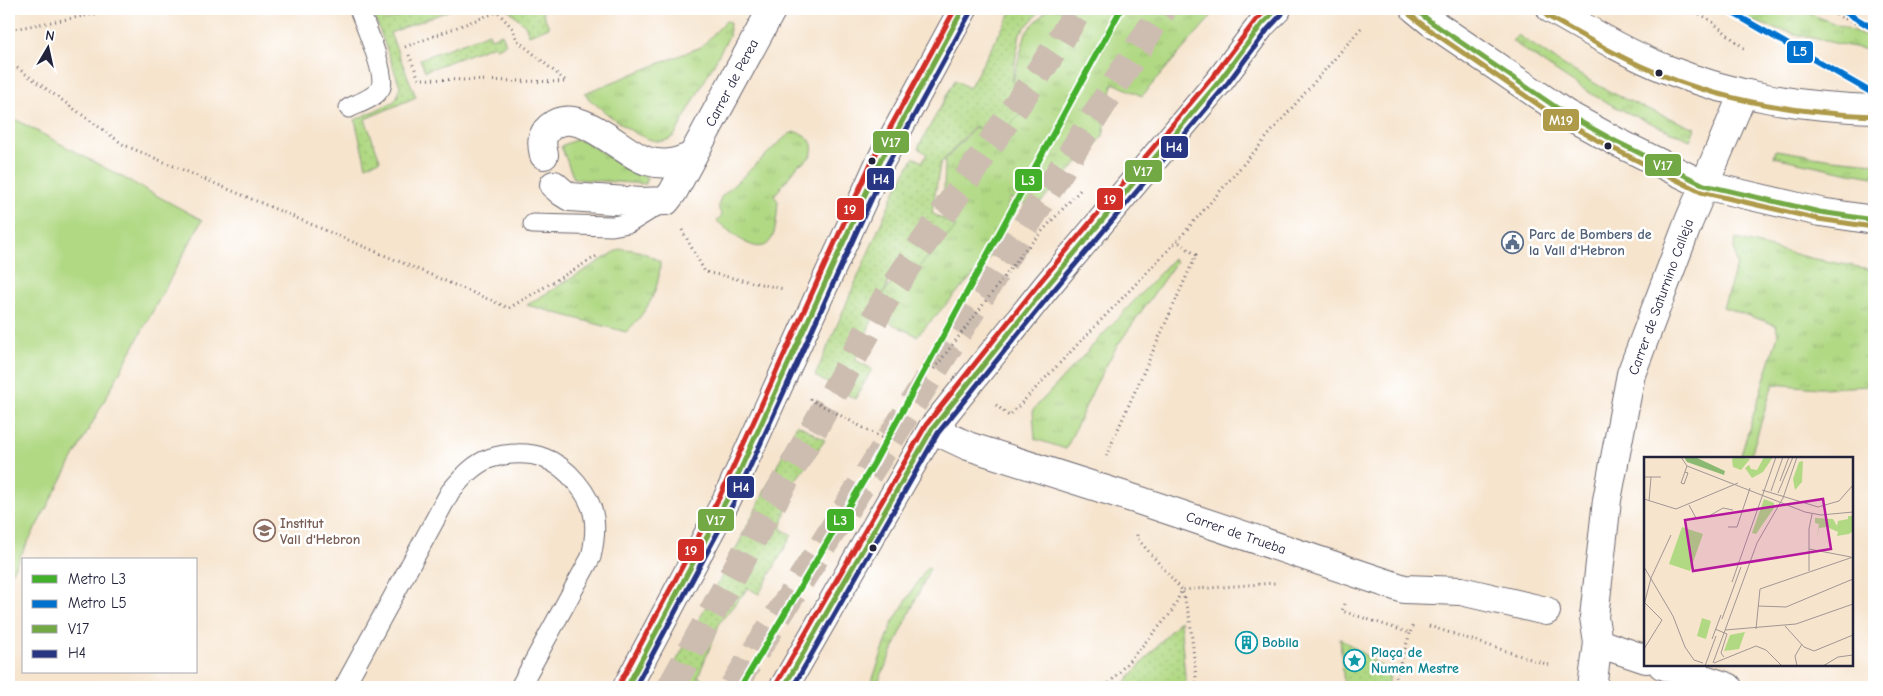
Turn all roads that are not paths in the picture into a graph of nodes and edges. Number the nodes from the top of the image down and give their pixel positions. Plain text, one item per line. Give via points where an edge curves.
1 (359, 9) edge
2 (772, 9) edge
3 (963, 9) edge
4 (1277, 9) edge
5 (1415, 9) edge
6 (1550, 9) edge
7 (1743, 94) junction
8 (348, 108) dead end
9 (1874, 109) edge
10 (544, 155) dead end
11 (692, 156) junction
12 (554, 185) dead end
13 (1704, 185) junction
14 (666, 201) junction
15 (1874, 220) edge
16 (533, 224) dead end
17 (932, 429) junction
18 (1546, 611) dead end
19 (1598, 643) junction
20 (1644, 658) edge
21 (1665, 666) edge
22 (344, 687) edge
23 (520, 687) edge
24 (627, 687) edge
25 (784, 687) edge
26 (1592, 687) edge
27 (1728, 687) edge

1 - 8 lane via 382,75 380,88 371,97
2 - 11 street, Carrer de Perea
3 - 24 street via 879,164 727,499
4 - 17 street
5 - 13 street via 1566,114
6 - 7 street via 1665,69
7 - 9 street via 1798,104
7 - 13 street, Carrer de Saturnino Calleja
10 - 11 street via 541,141 545,132 562,121 575,121 646,161 675,163
11 - 14 street, Carrer de Perea
12 - 14 street via 570,197
13 - 15 street via 1820,212
13 - 19 street, Carrer de Saturnino Calleja via 1631,374 1607,500 1594,617
14 - 16 lane via 629,223 612,226
17 - 18 street, Carrer de Trueba via 968,446 1404,589 1461,591
17 - 25 street
19 - 20 street
19 - 26 street, Carrer de Saturnino Calleja
21 - 27 street
22 - 23 lane via 450,492 468,471 491,458 518,454 545,458 568,473 585,492 594,517 591,557

